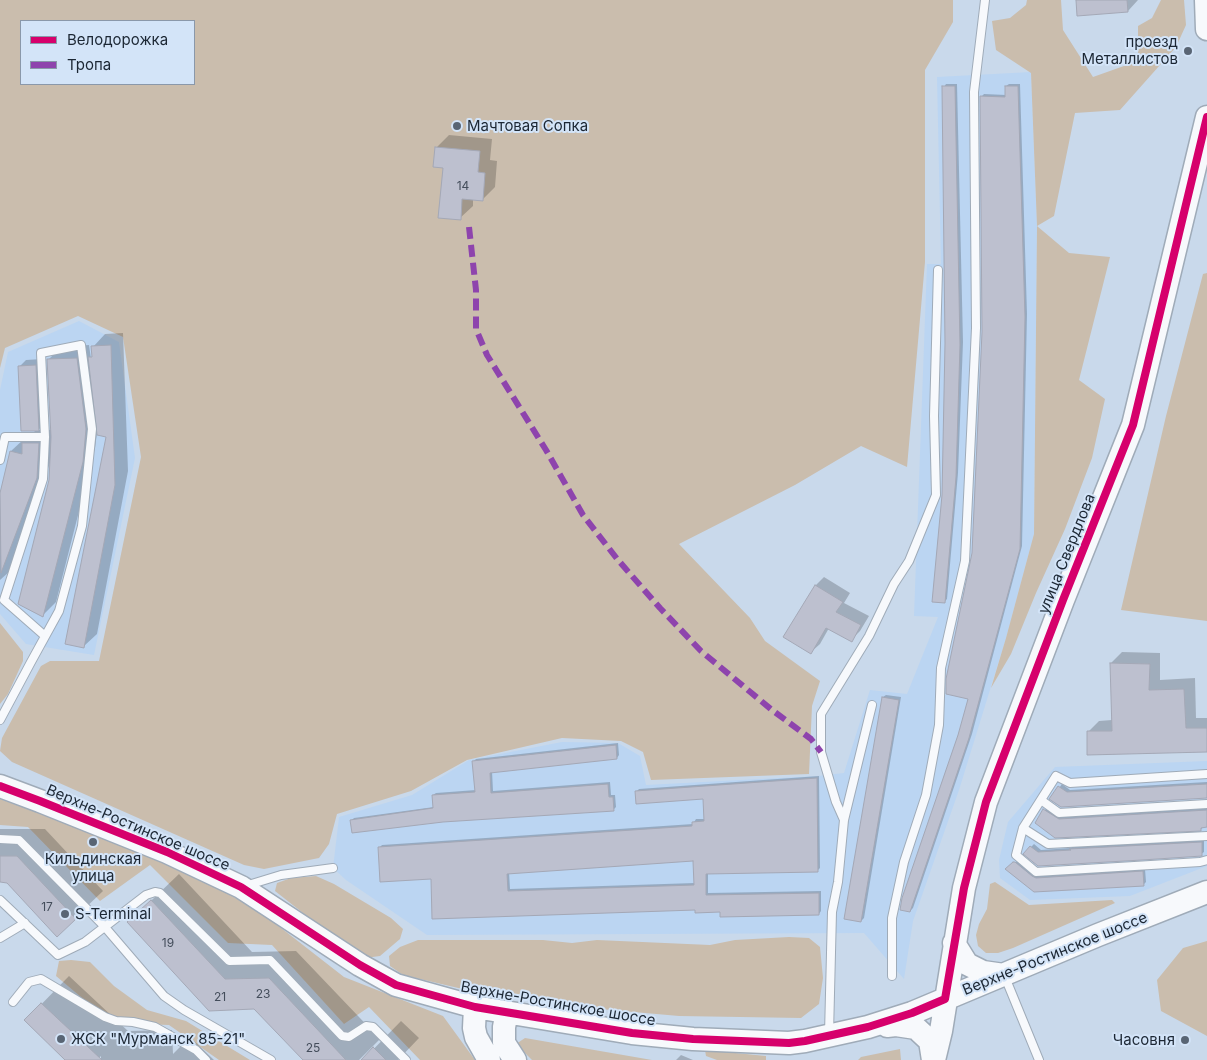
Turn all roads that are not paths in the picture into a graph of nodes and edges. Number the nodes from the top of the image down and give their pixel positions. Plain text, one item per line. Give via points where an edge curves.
1 (985, 0) edge
2 (1206, 0) edge
3 (1207, 30) edge
4 (1207, 117) edge
5 (938, 270) dead end
6 (44, 438) junction
7 (0, 460) edge
8 (2, 599) edge
9 (45, 636) junction
10 (872, 705) dead end
11 (0, 720) edge
12 (1207, 774) edge
13 (0, 786) edge
14 (1041, 800) junction
15 (1207, 804) edge
16 (844, 820) junction
17 (1024, 828) junction
18 (1207, 836) edge
19 (0, 839) edge
20 (1207, 860) edge
21 (333, 868) dead end
22 (241, 887) junction
23 (1207, 892) edge
24 (0, 900) edge
25 (25, 922) junction
26 (104, 926) junction
27 (0, 938) edge
28 (954, 943) junction
29 (1004, 975) junction
30 (892, 976) dead end
31 (946, 999) junction
32 (13, 1002) dead end
33 (475, 1007) junction
34 (506, 1012) junction
35 (868, 1027) junction
36 (829, 1036) junction
37 (206, 1060) edge
38 (271, 1060) edge
39 (406, 1060) edge
40 (489, 1060) edge
41 (515, 1060) edge
42 (934, 1060) edge
43 (1039, 1060) edge

1 - 30 lane via 974,92 976,328 965,561 941,668 939,724 926,794 904,862 892,918
2 - 3 street
4 - 28 street, улица Свердлова via 1133,424 986,802
5 - 16 lane via 934,416 936,494 909,561 865,643 821,714 821,752
6 - 7 lane via 5,438
6 - 8 lane via 43,479
6 - 9 lane via 41,353 81,345 92,428 82,526 59,611
8 - 9 lane
9 - 11 lane
10 - 16 lane
12 - 14 lane via 1070,783 1056,776
13 - 22 street, Верхне-Ростинское шоссе via 168,852
14 - 15 lane via 1059,813
14 - 17 lane
16 - 36 lane via 832,912
17 - 18 lane via 1048,844
17 - 20 lane via 1016,855 1036,872
19 - 26 lane via 19,840
21 - 22 lane via 281,876
22 - 33 street, Верхне-Ростинское шоссе via 378,975 396,984
23 - 29 street, Верхне-Ростинское шоссе
24 - 25 lane
25 - 26 lane via 58,955 85,942
25 - 27 lane
26 - 38 lane via 164,996
26 - 39 lane via 146,895 160,893 229,961 270,960 342,1036 348,1037 366,1026 372,1027
28 - 29 street via 967,964 983,972
28 - 31 street, улица Свердлова
29 - 31 street, Верхне-Ростинское шоссе
29 - 43 lane
31 - 35 street, Верхне-Ростинское шоссе
31 - 42 street, улица Свердлова
32 - 37 lane via 29,982 41,979 105,1017 155,1027 196,1050
33 - 34 street, Верхне-Ростинское шоссе
33 - 40 street via 476,1037
34 - 36 street, Верхне-Ростинское шоссе via 632,1033 693,1039 789,1043
34 - 41 street via 504,1043
35 - 36 street, Верхне-Ростинское шоссе
35 - 42 street via 896,1025 916,1028 930,1041

